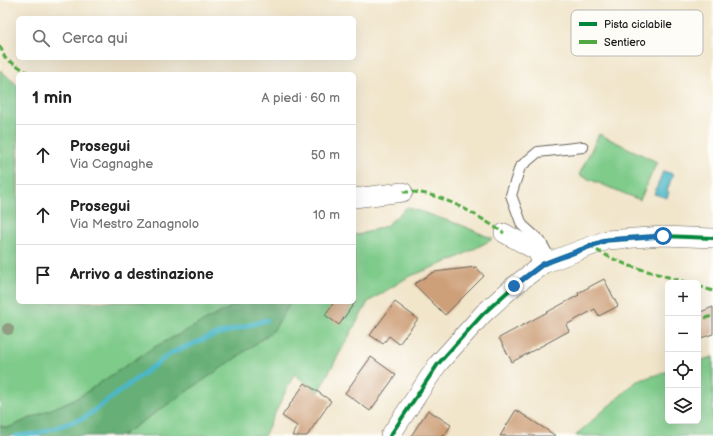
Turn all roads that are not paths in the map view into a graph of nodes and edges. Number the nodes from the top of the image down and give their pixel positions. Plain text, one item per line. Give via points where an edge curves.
1 (584, 147) dead end
2 (403, 192) dead end
3 (356, 198) edge
4 (504, 233) dead end
5 (713, 238) edge
6 (548, 262) junction
7 (390, 436) edge

1 - 6 lane via 538,152 520,167 511,195 522,225 540,241
2 - 3 street
4 - 6 street via 537,251
5 - 6 street via 663,236 607,240
6 - 7 street via 514,286 483,314 438,364

